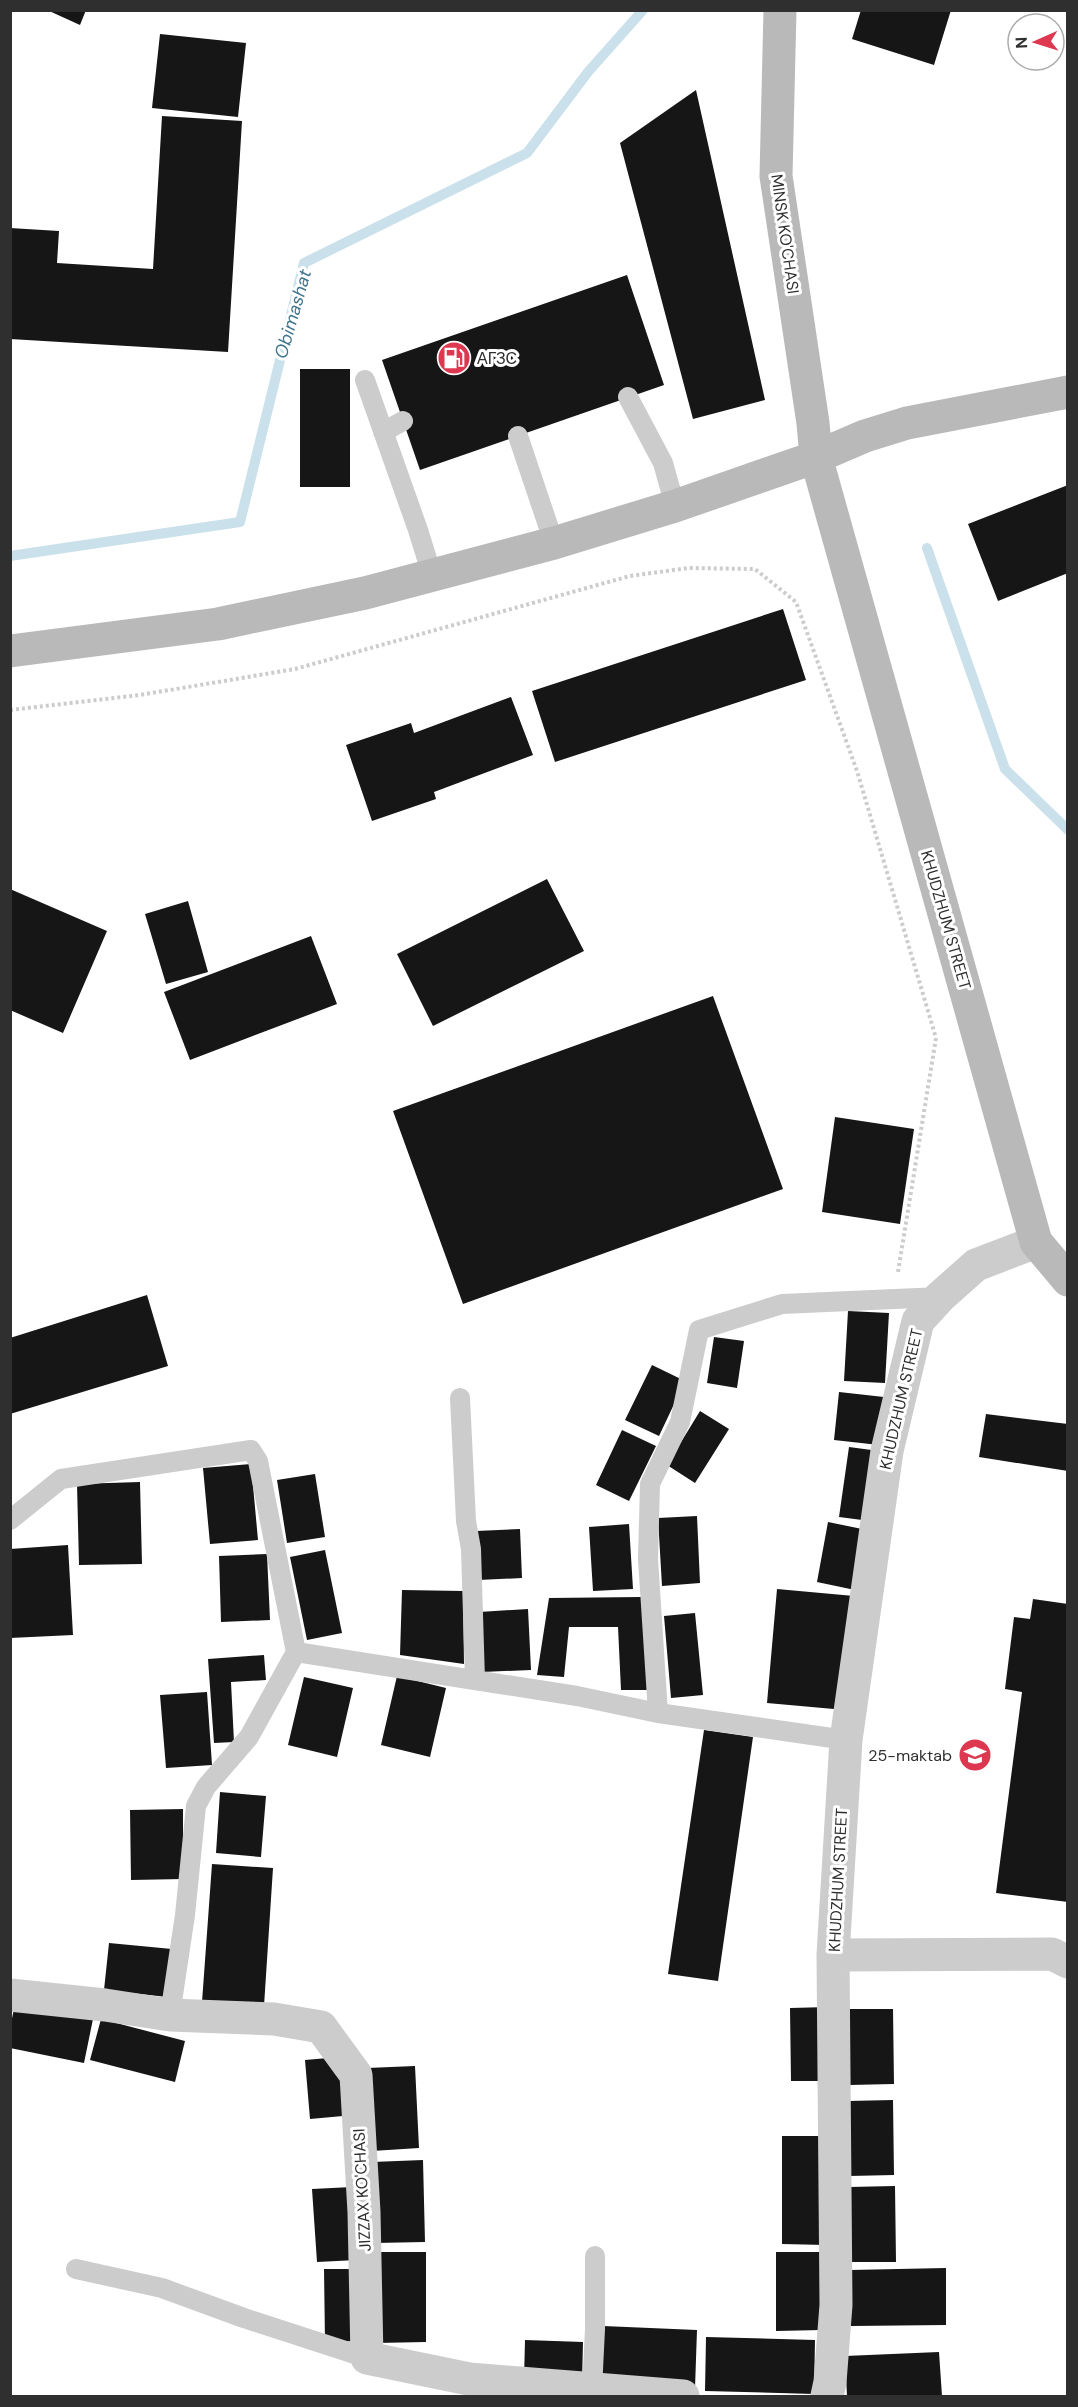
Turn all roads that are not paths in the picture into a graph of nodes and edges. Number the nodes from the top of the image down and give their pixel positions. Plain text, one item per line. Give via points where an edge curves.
1 (780, 10) edge
2 (364, 380) dead end
3 (1068, 392) edge
4 (628, 398) dead end
5 (403, 421) dead end
6 (383, 432) junction
7 (518, 436) dead end
8 (816, 457) junction
9 (675, 507) junction
10 (554, 543) junction
11 (432, 575) junction
12 (10, 651) edge
13 (1036, 1242) junction
14 (1068, 1280) edge
15 (940, 1297) junction
16 (460, 1398) dead end
17 (10, 1520) edge
18 (296, 1652) junction
19 (475, 1680) junction
20 (658, 1713) junction
21 (846, 1740) junction
22 (833, 1955) junction
23 (1068, 1962) edge
24 (10, 1995) edge
25 (170, 2015) junction
26 (594, 2256) dead end
27 (76, 2269) dead end
28 (366, 2358) junction
29 (592, 2390) junction
30 (683, 2397) edge
31 (827, 2397) edge

1 - 8 street, MINSK KO'CHASI via 776,176
2 - 6 lane
3 - 8 street via 907,423
4 - 9 lane via 663,463
5 - 6 lane
6 - 11 lane
7 - 10 lane
8 - 9 street
8 - 13 street, KHUDZHUM STREET
9 - 10 street
10 - 11 street
11 - 12 street via 218,624
13 - 14 street
13 - 15 street, KHUDZHUM STREET via 976,1265
15 - 20 lane via 782,1304 699,1330 680,1422 650,1484 648,1559
15 - 21 street, KHUDZHUM STREET via 918,1321 887,1451
16 - 19 lane
17 - 18 lane via 61,1479 251,1450 258,1461
18 - 19 lane
18 - 25 lane via 249,1737 206,1787 196,1806
19 - 20 lane
20 - 21 lane
21 - 22 street, KHUDZHUM STREET
22 - 23 street via 1052,1954
22 - 31 street, KHUDZHUM STREET via 836,2305
24 - 25 street, JIZZAX KO'CHASI
25 - 28 street, JIZZAX KO'CHASI via 274,2019 321,2027 356,2075
26 - 29 lane
27 - 28 lane via 162,2288
28 - 29 street via 469,2379
29 - 30 street

